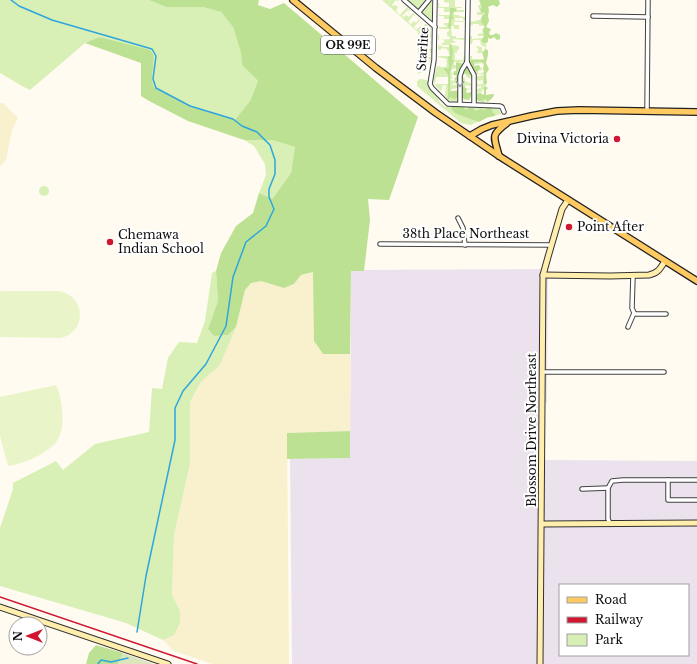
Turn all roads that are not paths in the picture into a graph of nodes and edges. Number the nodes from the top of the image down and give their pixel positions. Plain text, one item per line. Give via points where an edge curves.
1 (293, 0) edge
2 (404, 0) edge
3 (429, 0) edge
4 (435, 0) edge
5 (468, 0) edge
6 (648, 0) edge
7 (419, 12) junction
8 (593, 16) dead end
9 (648, 17) junction
10 (435, 27) junction
11 (467, 62) junction
12 (460, 104) junction
13 (474, 104) junction
14 (647, 111) junction
15 (504, 112) dead end
16 (697, 112) edge
17 (511, 120) junction
18 (470, 136) junction
19 (499, 156) junction
20 (568, 200) junction
21 (458, 218) dead end
22 (380, 244) dead end
23 (464, 245) junction
24 (551, 245) junction
25 (664, 261) junction
26 (543, 275) junction
27 (633, 276) junction
28 (697, 281) edge
29 (634, 313) junction
30 (666, 314) dead end
31 (628, 327) dead end
32 (542, 372) junction
33 (664, 372) dead end
34 (668, 480) junction
35 (697, 480) edge
36 (608, 488) junction
37 (582, 489) dead end
38 (697, 500) edge
39 (610, 523) junction
40 (697, 523) edge
41 (542, 524) junction
42 (0, 607) edge
43 (168, 664) edge
44 (540, 664) edge

1 - 18 main road, OR 99E via 393,81
2 - 7 street
3 - 7 street
4 - 10 street, Starlite
5 - 11 street
6 - 9 street
7 - 10 street
8 - 9 street
9 - 14 street
10 - 12 street, Starlite via 430,84 448,104
11 -> 12 street via 460,76
11 - 13 street via 474,75
12 - 13 street, Starlite
13 - 15 street, Starlite via 500,106
14 - 16 main road
14 - 17 main road via 579,110
17 - 18 main road via 486,127
17 - 19 main road via 495,135
18 - 19 main road, OR 99E
19 - 20 main road, OR 99E
20 - 24 street, Blossom Drive Northeast via 562,209
20 - 25 main road, OR 99E
21 - 23 street via 463,228
22 - 23 street, 38th Place Northeast
23 - 24 street, 38th Place Northeast
24 - 26 street, Blossom Drive Northeast
25 - 27 street via 655,274
25 - 28 main road, OR 99E
26 - 27 street
26 - 32 street, Blossom Drive Northeast
27 - 29 street
29 - 30 street
29 - 31 street
32 - 33 street
32 - 41 street, Blossom Drive Northeast
34 - 35 street
34 - 36 street via 612,481
34 - 38 street via 668,500
36 - 37 street
36 - 39 street
39 - 40 street
39 - 41 street
41 - 44 street, Blossom Drive Northeast
42 - 43 street

